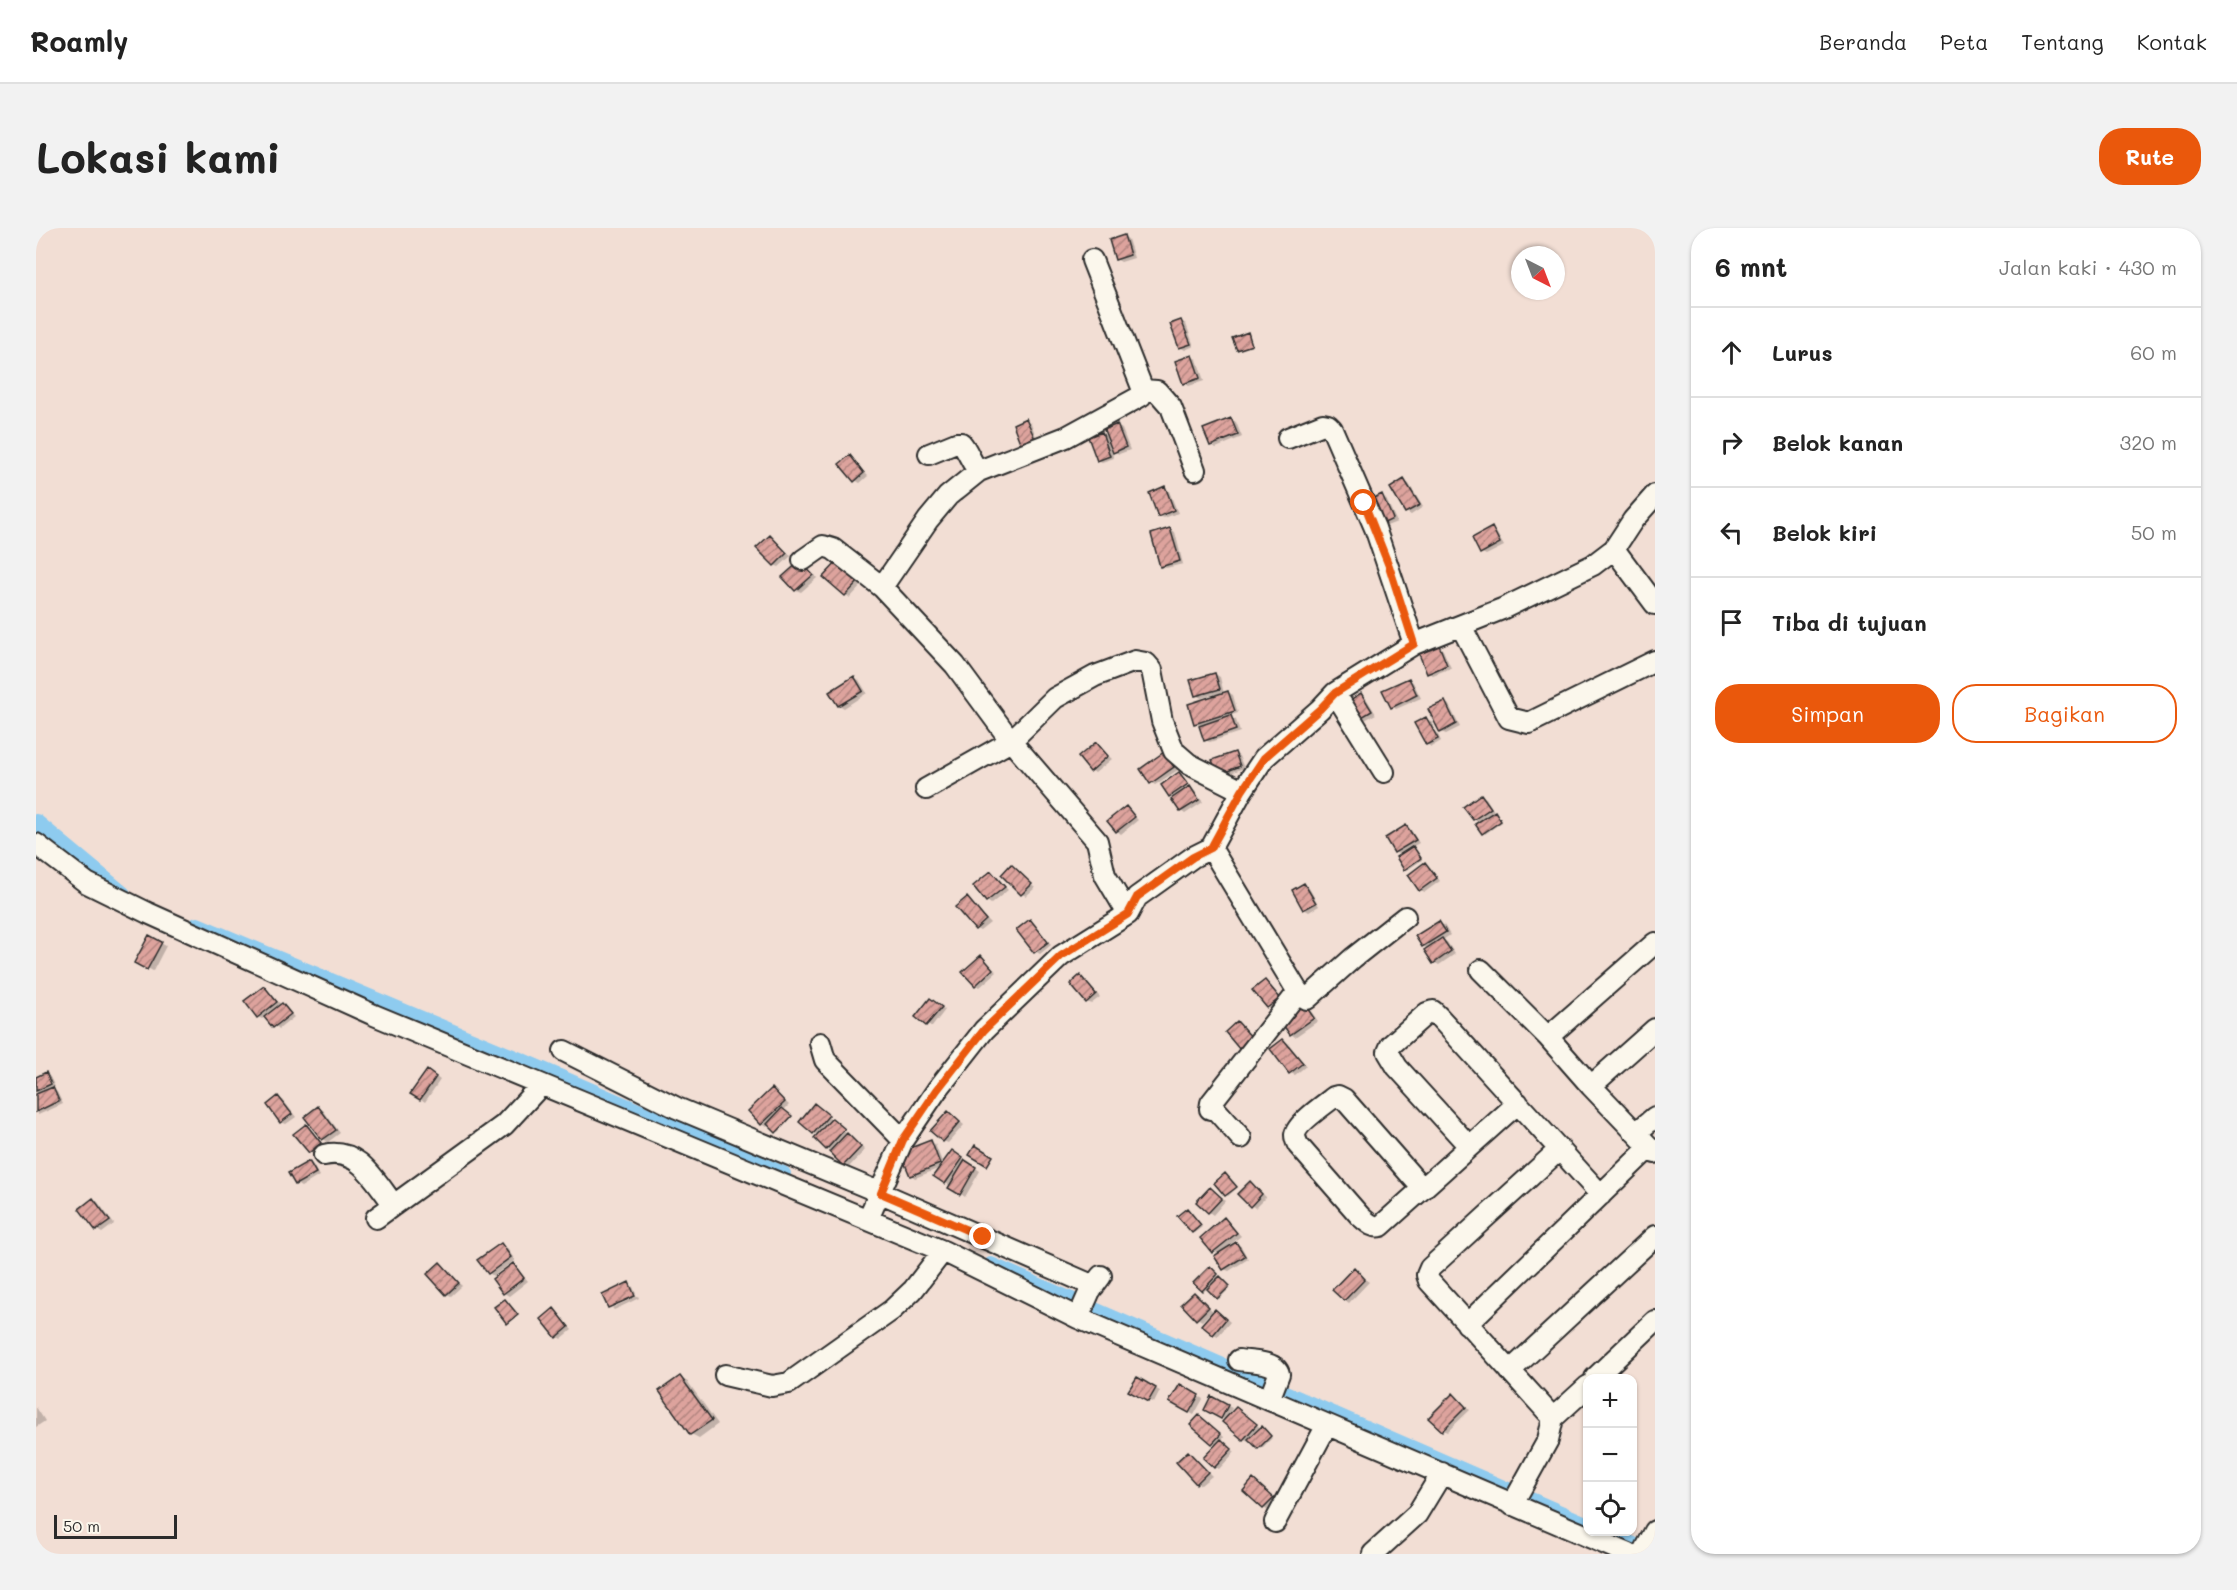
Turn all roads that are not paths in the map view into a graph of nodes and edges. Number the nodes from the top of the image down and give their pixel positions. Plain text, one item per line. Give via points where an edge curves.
1 (1092, 260) dead end
2 (1143, 390) junction
3 (1288, 438) dead end
4 (929, 454) dead end
5 (1195, 470) dead end
6 (979, 471) junction
7 (1655, 495) edge
8 (1614, 549) junction
9 (803, 560) dead end
10 (882, 587) junction
11 (1655, 604) edge
12 (1461, 626) junction
13 (1414, 644) junction
14 (1655, 661) edge
15 (1335, 693) junction
16 (1011, 741) junction
17 (1384, 772) dead end
18 (926, 789) dead end
19 (1242, 791) junction
20 (36, 844) edge
21 (1211, 848) junction
22 (1128, 914) junction
23 (1405, 917) dead end
24 (1655, 944) edge
25 (1481, 970) dead end
26 (1298, 992) junction
27 (1655, 1029) edge
28 (1548, 1037) junction
29 (820, 1043) dead end
30 (564, 1051) dead end
31 (541, 1085) junction
32 (1591, 1086) junction
33 (1518, 1103) junction
34 (1655, 1117) edge
35 (1241, 1137) dead end
36 (903, 1140) junction
37 (1647, 1144) edge
38 (1469, 1146) junction
39 (1560, 1149) junction
40 (324, 1155) dead end
41 (793, 1158) junction
42 (782, 1182) junction
43 (1423, 1189) junction
44 (880, 1195) junction
45 (1601, 1195) junction
46 (394, 1205) junction
47 (376, 1218) dead end
48 (869, 1218) junction
49 (1655, 1236) edge
50 (943, 1251) junction
51 (977, 1251) junction
52 (1089, 1295) junction
53 (1655, 1321) edge
54 (1467, 1324) junction
55 (1239, 1360) dead end
56 (1510, 1371) junction
57 (1599, 1374) edge
58 (725, 1375) dead end
59 (1583, 1390) edge
60 (1270, 1397) junction
61 (1553, 1418) junction
62 (1327, 1425) junction
63 (1442, 1473) junction
64 (1514, 1501) junction
65 (1275, 1522) dead end
66 (1655, 1531) edge
67 (1373, 1554) edge
68 (1629, 1554) edge
69 (1643, 1554) edge

1 - 2 street
2 - 5 street via 1157,391 1172,407
2 - 6 street via 1135,401 1066,437
3 - 13 street via 1323,424 1332,429 1382,547
4 - 6 street via 961,443
6 - 10 street via 948,496
7 - 8 street
8 - 11 street
8 - 12 street via 1593,565
9 - 10 street via 828,546
10 - 16 street via 954,665
12 - 13 street
12 - 14 street via 1509,718 1518,722 1529,723
13 - 15 street
15 - 17 street
15 - 19 street via 1264,758
16 - 18 street
16 - 19 street via 1055,698 1095,676 1135,661 1146,663 1152,670 1162,721 1174,752
16 - 22 street via 1097,841 1105,875
19 - 21 street
20 - 31 street via 87,883 148,914
21 - 22 street via 1137,897
21 - 26 street
22 - 36 street via 1061,956 984,1030
23 - 26 street via 1312,997 1307,999
24 - 28 street
25 - 28 street
26 - 35 street via 1211,1103 1210,1109 1216,1110
27 - 32 street
28 - 32 street
29 - 36 street via 825,1060
30 - 41 street via 677,1108
31 - 42 street
31 - 46 street via 504,1125
32 - 37 street
33 - 38 street
33 - 38 street via 1433,1011 1416,1020 1388,1052
33 - 39 street
34 - 37 street
36 - 44 street
37 - 45 street
38 - 43 street
39 - 45 street
39 - 54 street via 1430,1268 1429,1281
40 - 46 street via 335,1152 360,1162
41 - 42 street
41 - 44 street
42 - 48 street
43 - 43 street via 1381,1226 1370,1225 1298,1144 1296,1132 1338,1096
44 - 48 street
44 - 51 street
45 - 54 street
46 - 47 street
48 - 50 street
49 - 56 street
50 - 51 street
50 - 58 street via 892,1310 789,1383 772,1386
51 - 52 street
51 - 52 street
52 - 60 street
53 - 57 street
54 - 56 street
55 - 60 street via 1276,1367 1279,1374
56 - 61 street
59 - 61 street
60 - 62 street
61 - 64 street via 1548,1440
62 - 63 street
62 - 65 street
63 - 64 street
63 - 67 street via 1417,1514
64 - 68 street
66 - 69 street

